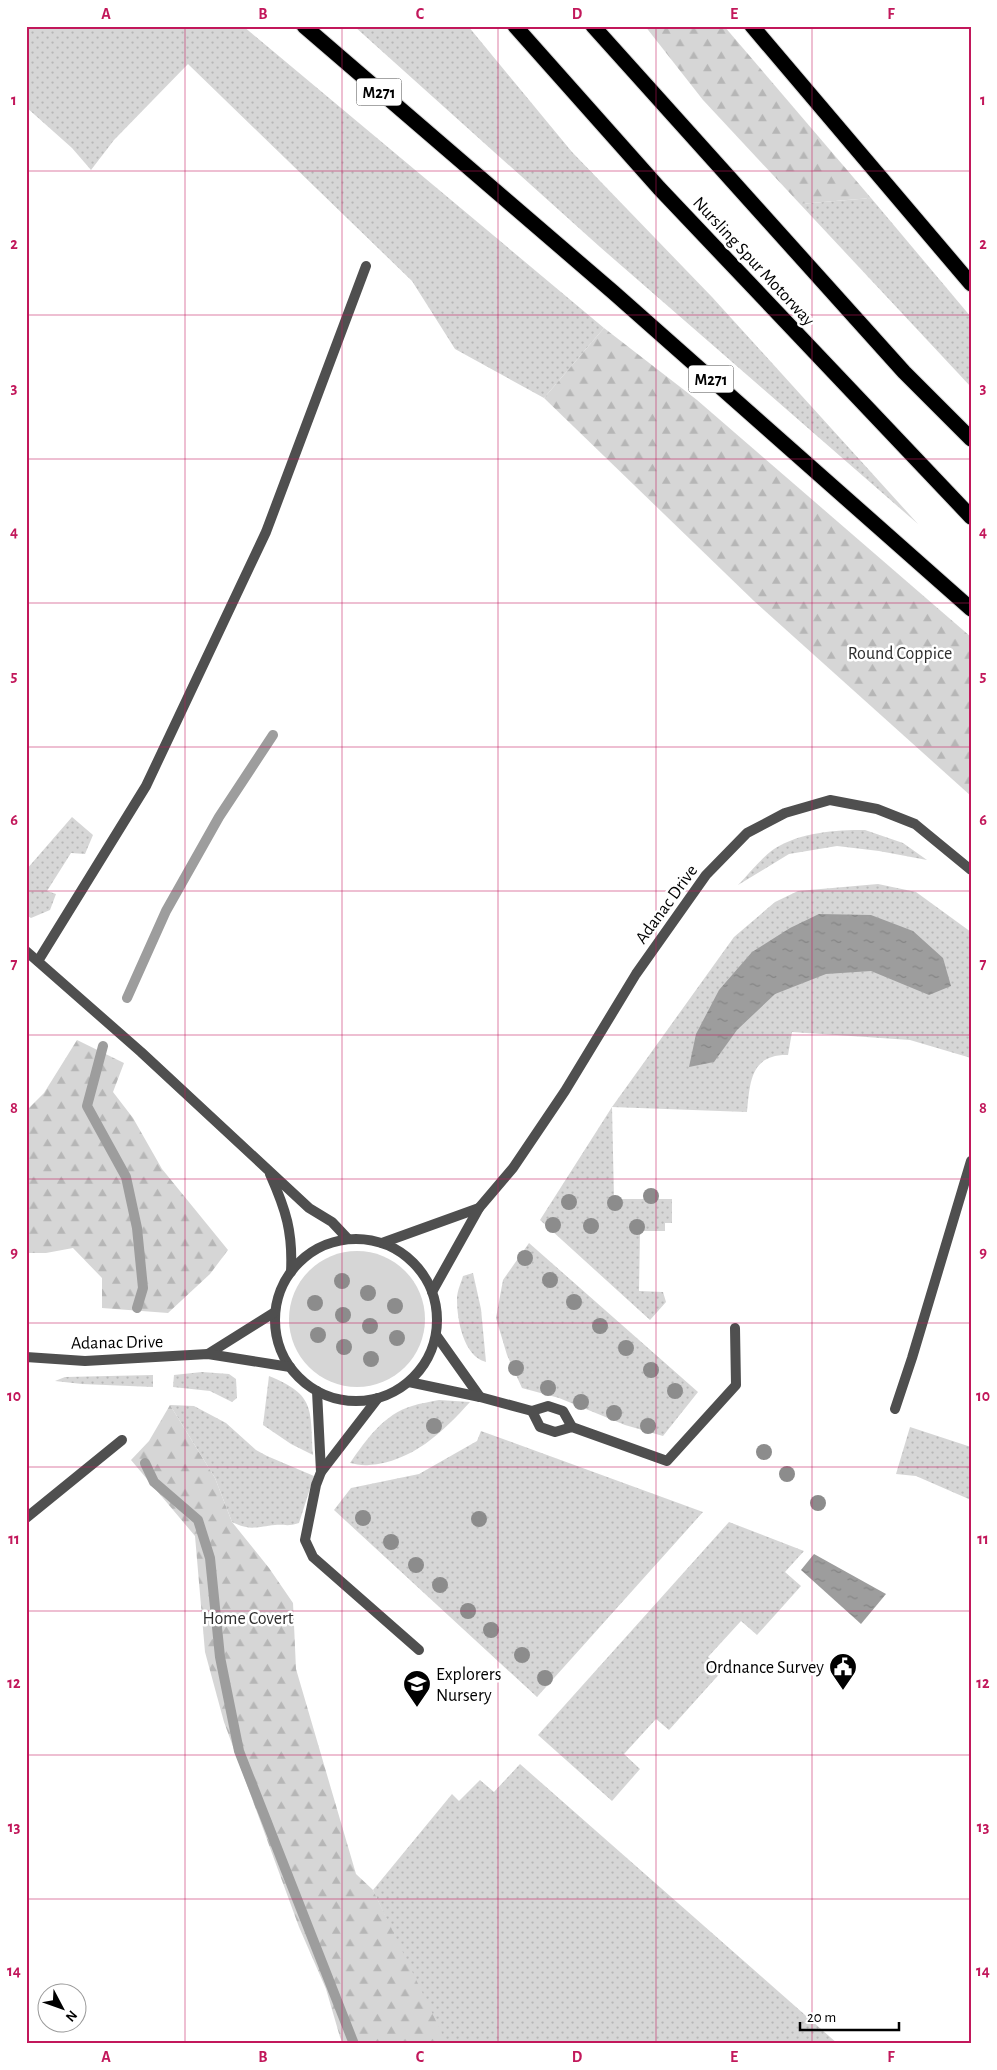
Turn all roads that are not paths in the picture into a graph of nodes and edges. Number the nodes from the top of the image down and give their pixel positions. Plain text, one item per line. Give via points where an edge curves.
1 (304, 26) edge
2 (515, 26) edge
3 (592, 26) edge
4 (752, 26) edge
5 (366, 266) dead end
6 (971, 284) edge
7 (971, 439) edge
8 (971, 517) edge
9 (971, 609) edge
10 (971, 870) edge
11 (26, 951) edge
12 (38, 961) junction
13 (971, 1161) edge
14 (268, 1169) junction
15 (479, 1208) junction
16 (348, 1239) junction
17 (382, 1243) junction
18 (291, 1272) junction
19 (432, 1292) junction
20 (275, 1312) junction
21 (735, 1328) dead end
22 (436, 1335) junction
23 (208, 1354) junction
24 (26, 1356) edge
25 (290, 1368) junction
26 (409, 1382) junction
27 (317, 1392) junction
28 (480, 1397) junction
29 (378, 1398) junction
30 (895, 1409) dead end
31 (532, 1411) junction
32 (572, 1427) junction
33 (122, 1440) dead end
34 (321, 1472) junction
35 (26, 1518) edge
36 (418, 1650) dead end

1 - 9 highway, M271 via 613,292
2 - 8 highway, Nursling Spur Motorway via 659,188
3 - 7 highway, Nursling Spur Motorway via 904,372
4 - 6 highway
5 - 12 street via 254,558 146,786
10 - 15 street, Adanac Drive via 915,824 877,808 830,800 785,813 747,833 706,875 636,974 566,1091 518,1160
11 - 12 street
12 - 14 street
13 - 30 street
14 - 16 street
14 - 18 street via 284,1206 292,1246
15 - 17 street
15 - 19 street, Adanac Drive
16 - 17 street
16 - 18 street via 318,1248
17 - 19 street via 410,1259 424,1274
18 - 20 street via 281,1289
19 - 22 street via 437,1314
20 - 23 street, Adanac Drive
20 - 25 street via 279,1344
21 - 32 street via 736,1385 668,1461
22 - 26 street via 426,1361
22 - 28 street
23 - 24 street, Adanac Drive via 85,1361
23 - 25 street, Adanac Drive
25 - 27 street
26 - 28 street
26 - 29 street
27 - 29 street via 348,1401
27 - 34 street
28 - 31 street
29 - 34 street
31 - 32 street via 548,1406 562,1411
31 - 32 street via 540,1427 555,1432
33 - 35 street
34 - 36 street via 305,1540 313,1556

